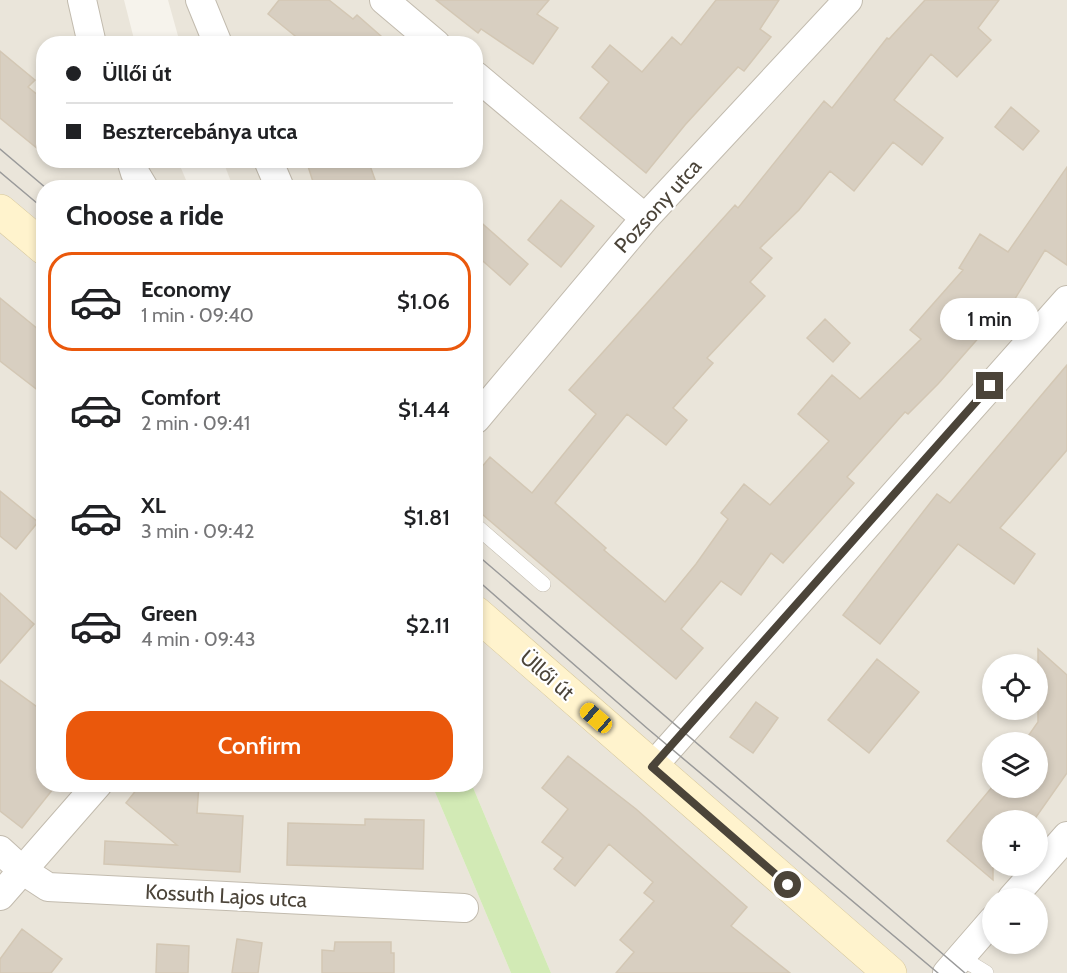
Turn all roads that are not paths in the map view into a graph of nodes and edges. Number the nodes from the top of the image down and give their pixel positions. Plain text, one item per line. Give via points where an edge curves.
1 (82, 0) edge
2 (200, 0) edge
3 (384, 0) edge
4 (848, 0) edge
5 (90, 36) edge
6 (215, 36) edge
7 (427, 36) edge
8 (483, 82) edge
9 (0, 212) edge
10 (645, 218) junction
11 (36, 241) edge
12 (1067, 300) edge
13 (483, 411) edge
14 (483, 532) edge
15 (543, 584) dead end
16 (483, 619) edge
17 (652, 767) junction
18 (91, 792) edge
19 (1067, 836) edge
20 (0, 850) edge
21 (22, 870) junction
22 (1021, 888) edge
23 (0, 896) edge
24 (464, 908) dead end
25 (982, 932) edge
26 (953, 965) edge
27 (890, 973) edge
28 (986, 973) edge

1 - 5 street
2 - 6 street
3 - 7 street
4 - 10 street, Pozsony utca
8 - 10 street
9 - 11 main road
10 - 13 street, Pozsony utca
12 - 17 street
14 - 15 lane
16 - 17 main road, Üllői út
17 - 27 main road, Üllői út
18 - 21 street
19 - 22 street
20 - 21 street, Kossuth Lajos utca
21 - 23 street
21 - 24 street, Kossuth Lajos utca via 48,887
25 - 26 street
26 - 28 lane

